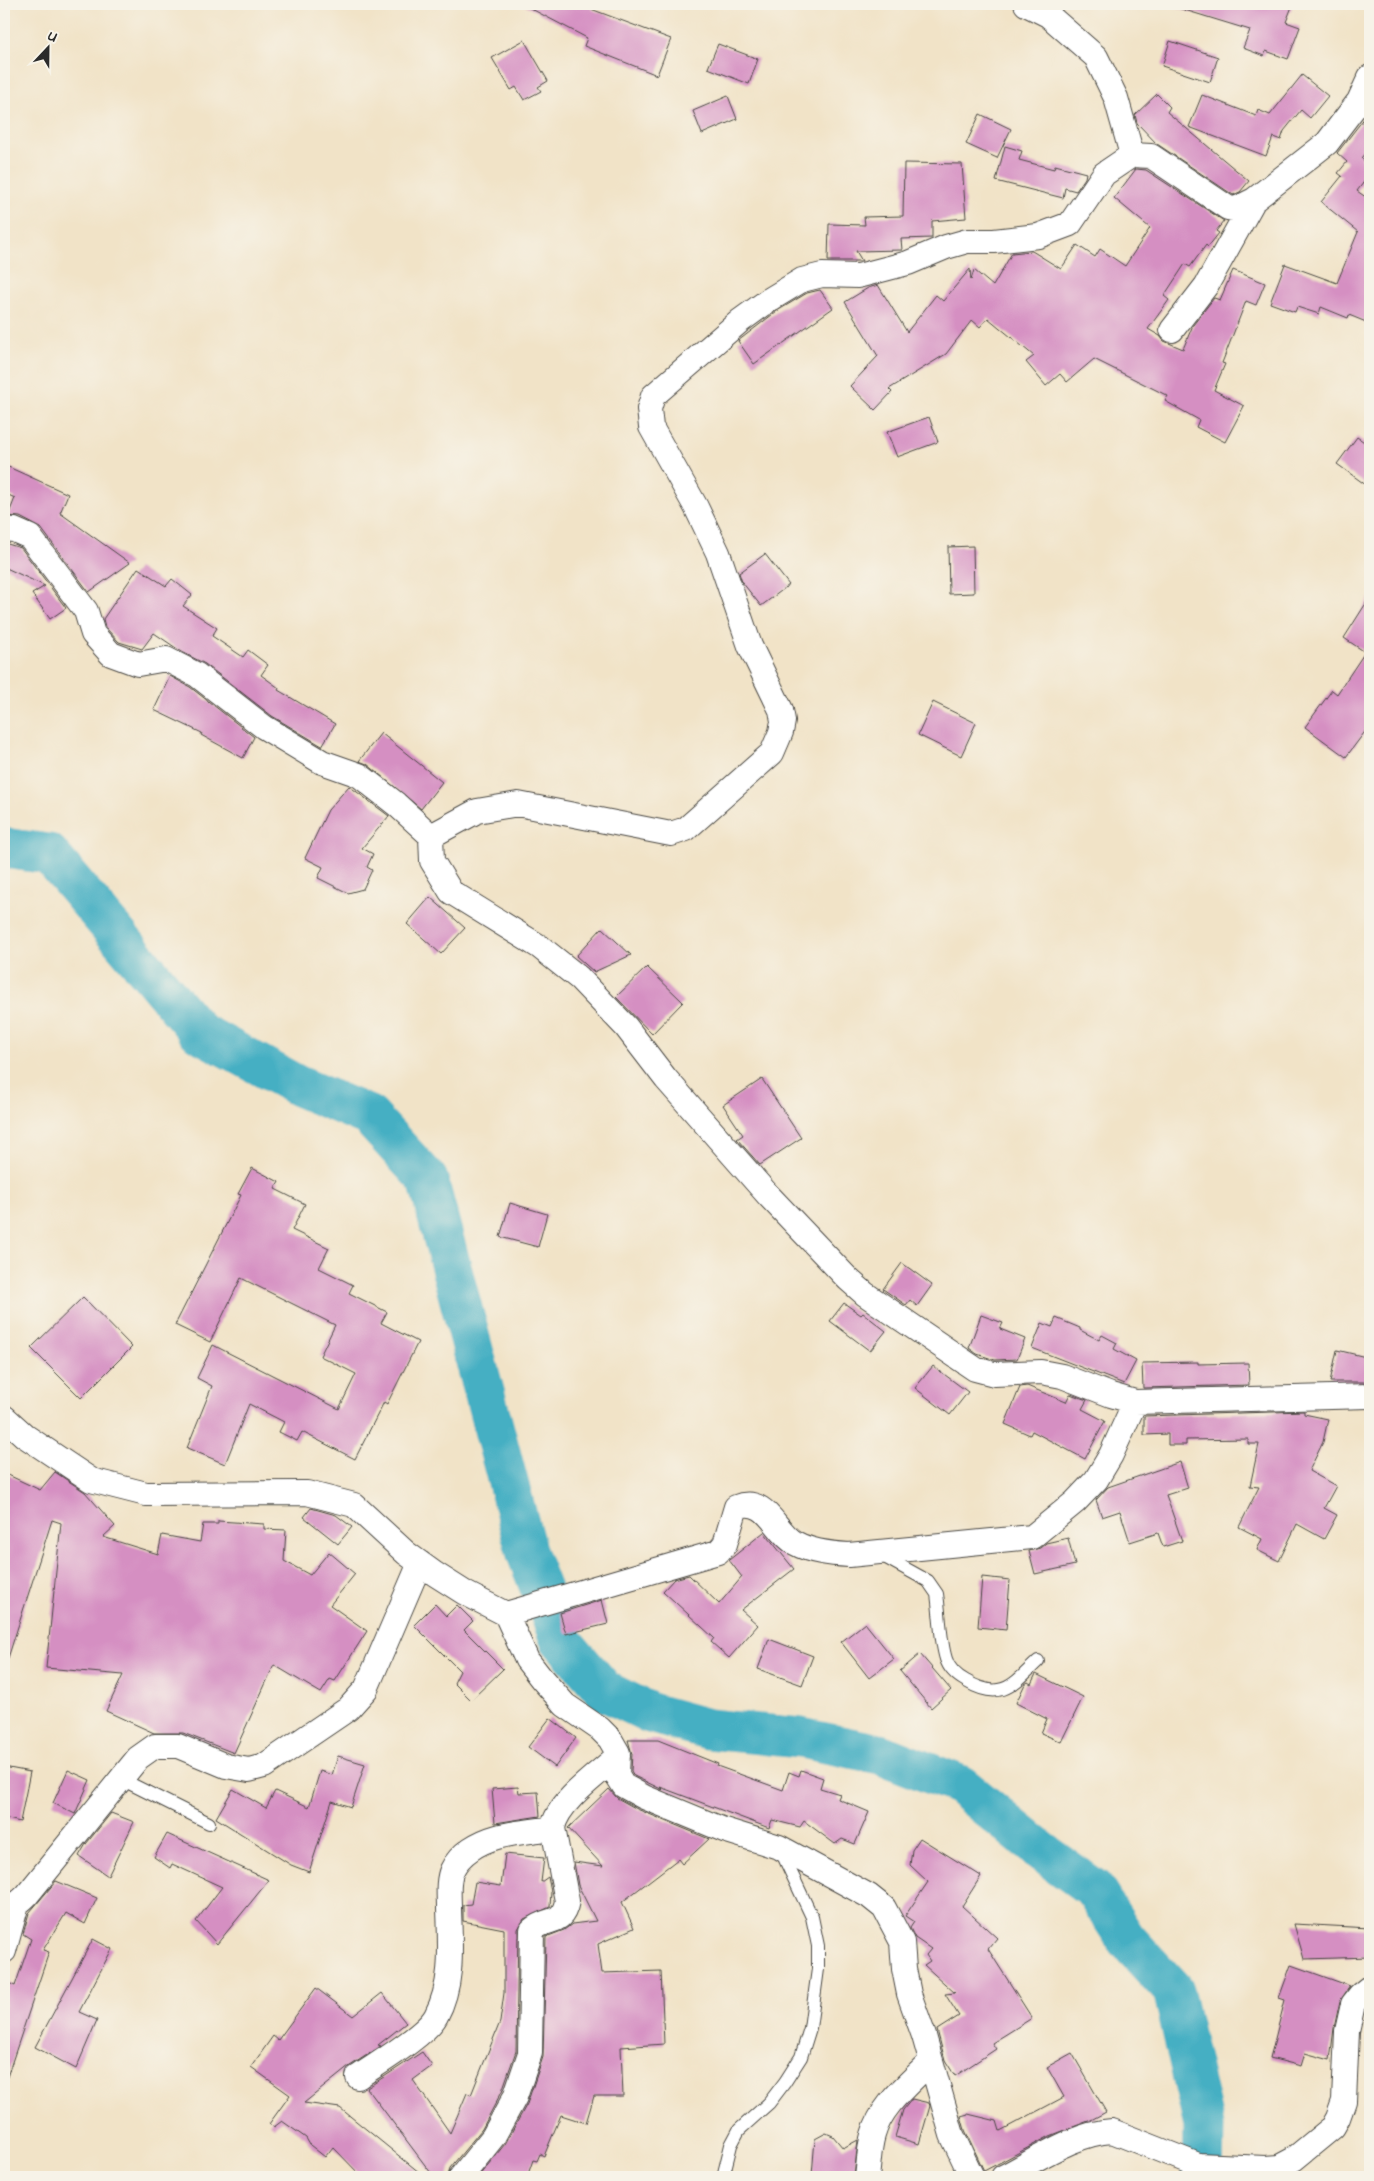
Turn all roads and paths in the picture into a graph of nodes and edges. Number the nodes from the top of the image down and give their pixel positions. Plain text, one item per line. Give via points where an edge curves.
1 (1026, 4) edge
2 (1370, 77) edge
3 (1365, 105) edge
4 (1132, 154) junction
5 (1254, 200) junction
6 (1172, 330) dead end
7 (4, 529) edge
8 (431, 836) junction
9 (1370, 1396) edge
10 (1135, 1402) junction
11 (4, 1417) edge
12 (877, 1552) junction
13 (420, 1563) junction
14 (513, 1612) junction
15 (1038, 1661) dead end
16 (618, 1756) junction
17 (121, 1779) junction
18 (209, 1823) dead end
19 (553, 1828) junction
20 (779, 1847) junction
21 (10, 1905) edge
22 (4, 1951) edge
23 (1370, 1987) edge
24 (930, 2062) junction
25 (358, 2077) dead end
26 (461, 2177) edge
27 (723, 2177) edge
28 (867, 2177) edge
29 (972, 2177) edge
30 (1002, 2177) edge

1 - 4 street via 1048,15 1096,58 1116,98
2 - 3 street
3 - 5 street via 1326,143
4 - 5 street via 1151,156 1228,208 1236,209
4 - 8 street via 1104,174 1070,224 1038,236 967,241 908,263 858,276 822,275 802,280 748,316 653,396 649,409 651,427 718,553 750,646 781,710 781,732 772,753 686,829 671,834 518,804 477,811
5 - 6 street via 1206,286
7 - 8 street via 30,537 86,611 93,634 111,654 138,664 166,659 197,674 264,727 322,762 359,775
8 - 10 street via 432,861 451,892 540,947 579,978 626,1027 666,1079 768,1196 865,1294 975,1368 994,1374 1041,1372 1062,1376
9 - 10 street
10 - 12 street via 1096,1480 1032,1537
11 - 13 street via 91,1480 146,1494 307,1493 354,1505
12 - 14 street via 827,1554 795,1543 765,1511 742,1505 736,1507 726,1544 718,1552
12 - 15 lane via 933,1586 937,1594 946,1659 952,1671 965,1680 983,1690 995,1691 1016,1682
13 - 14 street via 465,1593
13 - 17 street via 366,1689 348,1708 264,1766 249,1770 226,1766 178,1746 155,1746 138,1758
14 - 16 street via 527,1660 565,1705 610,1739
16 - 19 street via 564,1806
16 - 20 street via 617,1775 624,1786 724,1830
17 - 18 lane
17 - 21 street via 28,1895
19 - 25 street via 497,1837 471,1848 458,1859 451,1872 449,1887 450,1956 446,1995 435,2018 422,2032
19 - 26 street via 567,1900 566,1910 560,1918 532,1930 530,2053 515,2097 493,2137
20 - 24 street via 869,1896 884,1908 902,1942 909,1994
20 - 27 lane via 812,1917 818,1946 810,2028 801,2057 785,2082 769,2103 739,2130 731,2145
21 - 22 street
23 - 30 street via 1353,2004 1347,2031 1344,2101 1333,2127 1294,2159 1278,2167 1207,2166 1112,2130 1080,2138
24 - 28 street via 894,2098 882,2115 872,2135
24 - 29 street via 952,2135

